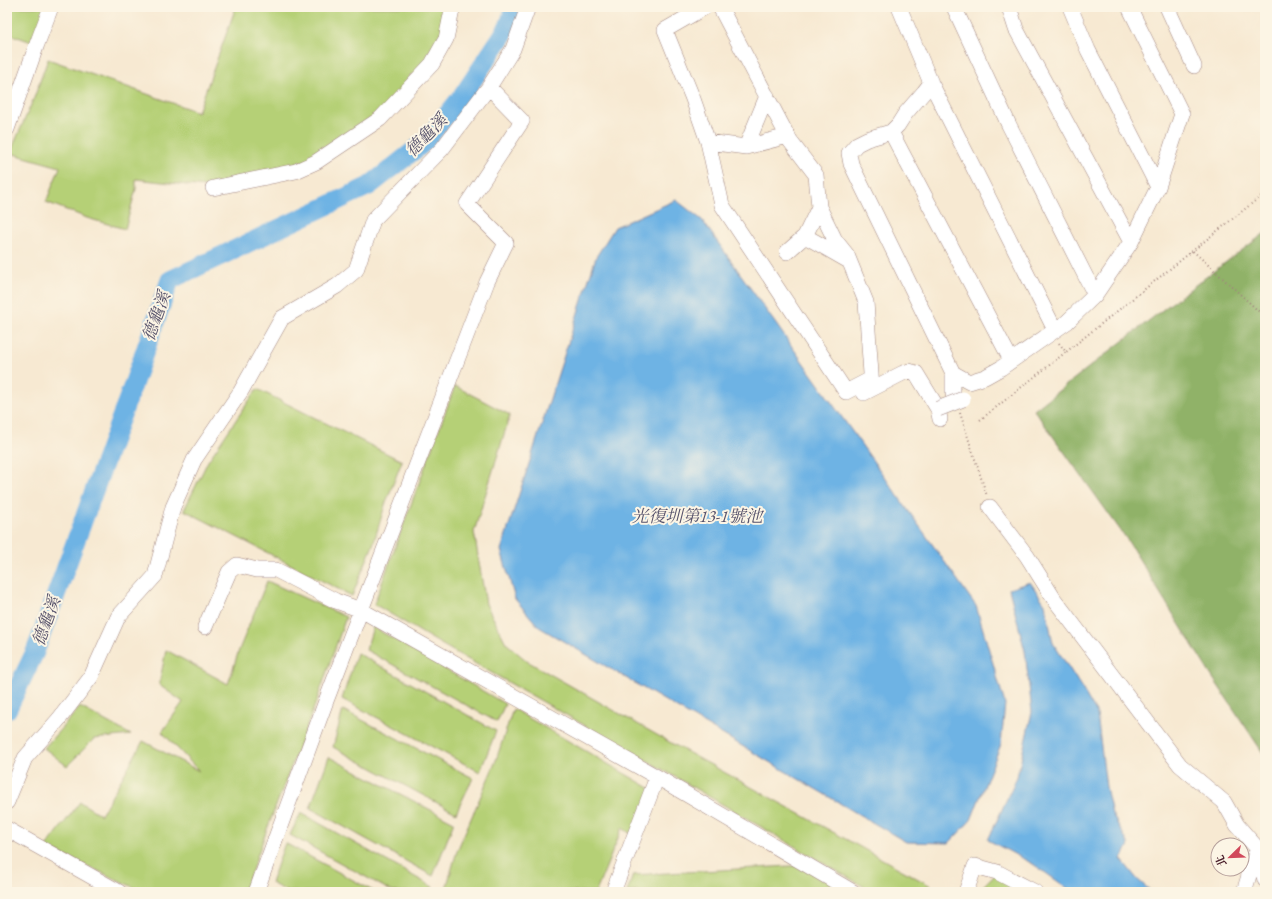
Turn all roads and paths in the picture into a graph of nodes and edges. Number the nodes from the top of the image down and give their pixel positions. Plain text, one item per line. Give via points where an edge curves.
1 (51, 7) edge
2 (451, 7) edge
3 (528, 7) edge
4 (705, 7) edge
5 (720, 7) edge
6 (899, 7) edge
7 (954, 7) edge
8 (1009, 7) edge
9 (1070, 7) edge
10 (1129, 7) edge
11 (1167, 7) edge
12 (1194, 66) dead end
13 (931, 83) junction
14 (489, 86) junction
15 (767, 96) junction
16 (7, 129) edge
17 (891, 132) junction
18 (788, 136) junction
19 (708, 142) junction
20 (746, 147) junction
21 (1158, 187) junction
22 (213, 188) dead end
23 (1265, 193) edge
24 (819, 207) junction
25 (805, 236) junction
26 (1131, 242) junction
27 (1193, 251) junction
28 (787, 252) dead end
29 (850, 262) junction
30 (1095, 295) junction
31 (1265, 318) edge
32 (1055, 330) junction
33 (1066, 352) junction
34 (1011, 360) junction
35 (953, 372) junction
36 (871, 384) junction
37 (958, 396) junction
38 (846, 402) dead end
39 (980, 420) dead end
40 (990, 507) joint
41 (361, 610) junction
42 (205, 627) dead end
43 (657, 777) junction
44 (7, 802) edge
45 (7, 829) edge
46 (1257, 848) junction
47 (1265, 880) edge
48 (119, 892) edge
49 (256, 892) edge
50 (613, 892) edge
51 (852, 892) edge
52 (966, 892) edge
53 (1035, 892) edge
54 (1244, 892) edge

1 - 16 street
2 - 22 street via 446,39 432,64 380,119 316,162 296,171
3 - 14 street via 514,49
4 - 19 street via 665,30
5 - 15 street
6 - 13 street
7 - 30 street via 1009,125
8 - 26 street via 1016,29
9 - 21 street via 1088,50
10 - 21 street via 1182,114
11 - 12 street
13 - 17 street
13 - 32 street
14 - 41 street via 522,121 467,204 506,243 488,282
14 - 44 street via 442,149 373,220 356,270 337,286 282,318 241,391 194,460 173,507 155,576 118,617 91,677 25,758
15 - 18 street
15 - 20 street
17 - 34 street
17 - 35 street via 857,144 849,153 851,164
18 - 20 street
18 - 24 street via 816,175
19 - 20 street
19 - 36 street via 722,205 846,392
21 - 26 street
23 - 27 path
24 - 25 street
24 - 29 street via 835,240
25 - 28 street
25 - 29 street
26 - 30 street
27 - 31 path
27 - 33 path
29 - 36 street via 866,302
30 - 32 street
32 - 33 path via 1058,342
32 - 34 street
33 - 39 path
34 - 35 street via 985,377 969,382
35 - 37 street
36 - 37 street, bridge via 909,371 916,373 939,414
36 - 38 street
37 - 40 path
40 - 46 street via 1027,556 1054,599 1180,765 1224,802 1237,825
41 - 42 street via 336,601 276,570 257,570 237,565 229,572
41 - 43 street
41 - 49 street
43 - 50 street
43 - 51 street
45 - 48 street
46 - 47 street
46 - 54 street
52 - 53 street via 975,866 997,872

